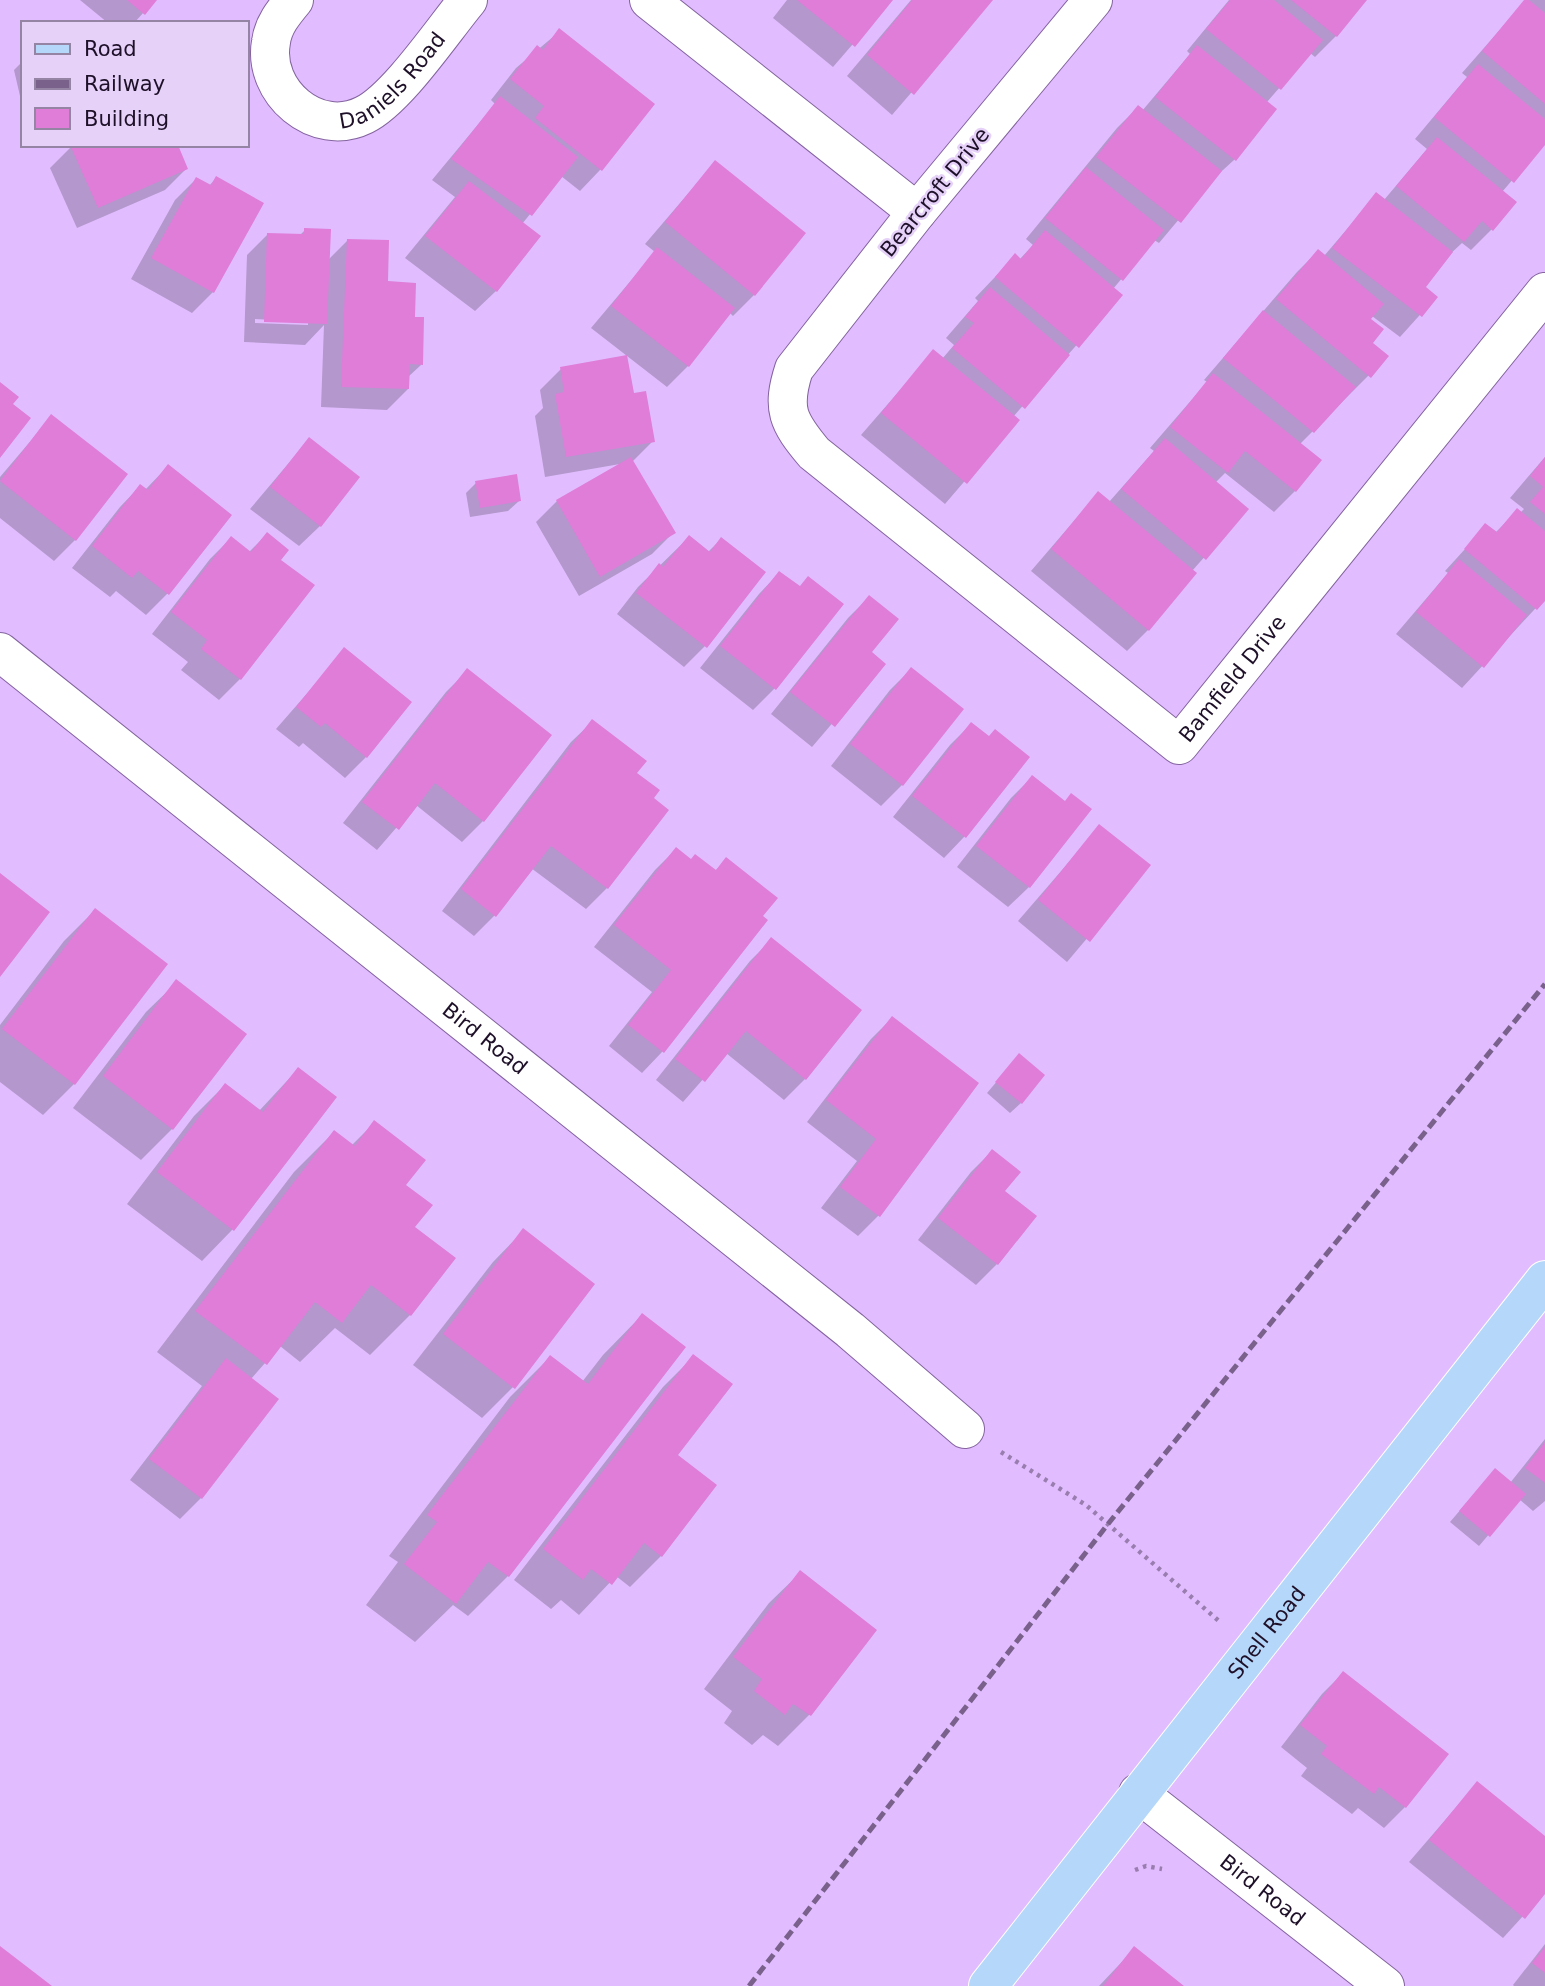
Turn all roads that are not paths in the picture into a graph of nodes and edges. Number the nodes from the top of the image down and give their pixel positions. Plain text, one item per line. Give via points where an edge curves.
1 (294, 0) edge
2 (468, 0) edge
3 (649, 0) edge
4 (1093, 0) edge
5 (917, 212) junction
6 (1545, 292) edge
7 (787, 390) joint
8 (0, 652) edge
9 (1545, 1280) edge
10 (965, 1429) road end
11 (1138, 1794) junction
12 (988, 1986) edge
13 (1385, 1986) edge

1 - 2 street, Daniels Road via 279,19 271,40 270,63 276,84 290,102 312,116 337,121 363,116 384,101
3 - 5 street
4 - 5 street, Bearcroft Drive
5 - 7 street, Bearcroft Drive via 794,369
6 - 7 street, Bamfield Drive via 1179,745 814,453 793,428
8 - 10 street, Bird Road via 839,1321
9 - 11 main road, Shell Road
11 - 12 main road, Shell Road
11 - 13 street, Bird Road

